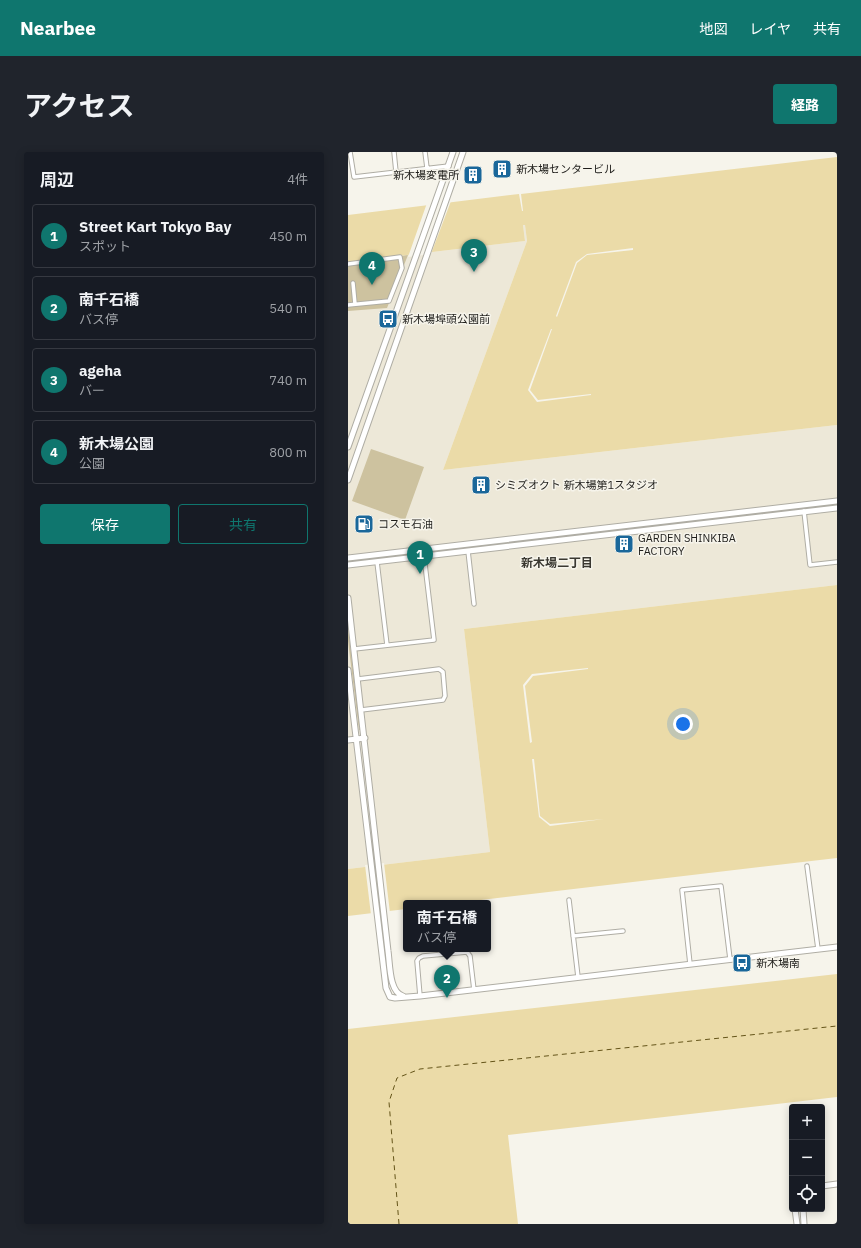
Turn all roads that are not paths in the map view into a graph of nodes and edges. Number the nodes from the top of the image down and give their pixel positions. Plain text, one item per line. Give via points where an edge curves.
1 (350, 152) edge
2 (394, 152) edge
3 (425, 152) edge
4 (453, 152) edge
5 (463, 152) edge
6 (449, 166) junction
7 (427, 168) junction
8 (396, 172) junction
9 (348, 264) edge
10 (353, 283) dead end
11 (355, 304) junction
12 (348, 305) edge
13 (348, 447) edge
14 (350, 464) edge
15 (348, 480) edge
16 (837, 501) edge
17 (837, 508) edge
18 (804, 511) junction
19 (706, 517) junction
20 (706, 523) junction
21 (532, 537) junction
22 (533, 543) junction
23 (468, 551) junction
24 (424, 556) junction
25 (348, 558) edge
26 (377, 562) junction
27 (837, 562) edge
28 (348, 565) edge
29 (348, 598) edge
30 (474, 604) dead end
31 (387, 645) junction
32 (354, 649) junction
33 (348, 670) edge
34 (358, 679) junction
35 (361, 710) junction
36 (365, 738) junction
37 (356, 739) junction
38 (348, 740) edge
39 (807, 866) dead end
40 (569, 900) dead end
41 (623, 931) dead end
42 (573, 936) junction
43 (837, 947) edge
44 (818, 949) junction
45 (730, 959) junction
46 (690, 964) junction
47 (578, 977) junction
48 (474, 990) junction
49 (420, 996) junction
50 (406, 997) junction
51 (837, 1184) edge
52 (825, 1186) edge
53 (795, 1212) edge
54 (803, 1212) edge
55 (797, 1224) edge
56 (804, 1224) edge

1 - 8 street via 354,177
2 - 8 street
3 - 7 street
4 - 6 street
5 - 14 street via 424,258 401,331
6 - 7 street
6 - 13 street
7 - 8 street
9 - 11 street via 400,257 402,268 389,301
10 - 11 street
11 - 12 street
14 - 15 street
16 - 19 street
17 - 18 street
18 - 20 street
18 - 27 street via 810,565
19 - 20 street
19 - 21 street
20 - 22 street
21 - 22 street
21 - 25 street
22 - 23 street
23 - 24 street
23 - 30 street
24 - 26 street
24 - 31 street via 434,640
26 - 28 street
26 - 31 street
29 - 32 street
31 - 32 street
32 - 34 street
33 - 37 street
34 - 35 street
34 - 35 street via 439,669 443,673 443,700
35 - 36 street
36 - 37 street
36 - 50 street via 394,989 398,995
37 - 38 street
37 - 50 street via 386,988 388,995 395,998
39 - 44 street
40 - 42 street
41 - 42 street
42 - 47 street
43 - 44 street
44 - 45 street
45 - 46 street
45 - 46 street via 721,886 682,890
46 - 47 street
47 - 48 street
48 - 49 street
48 - 49 street via 470,956 467,952 423,956 417,961
49 - 50 street
51 - 52 street
53 - 55 street
54 - 56 street

